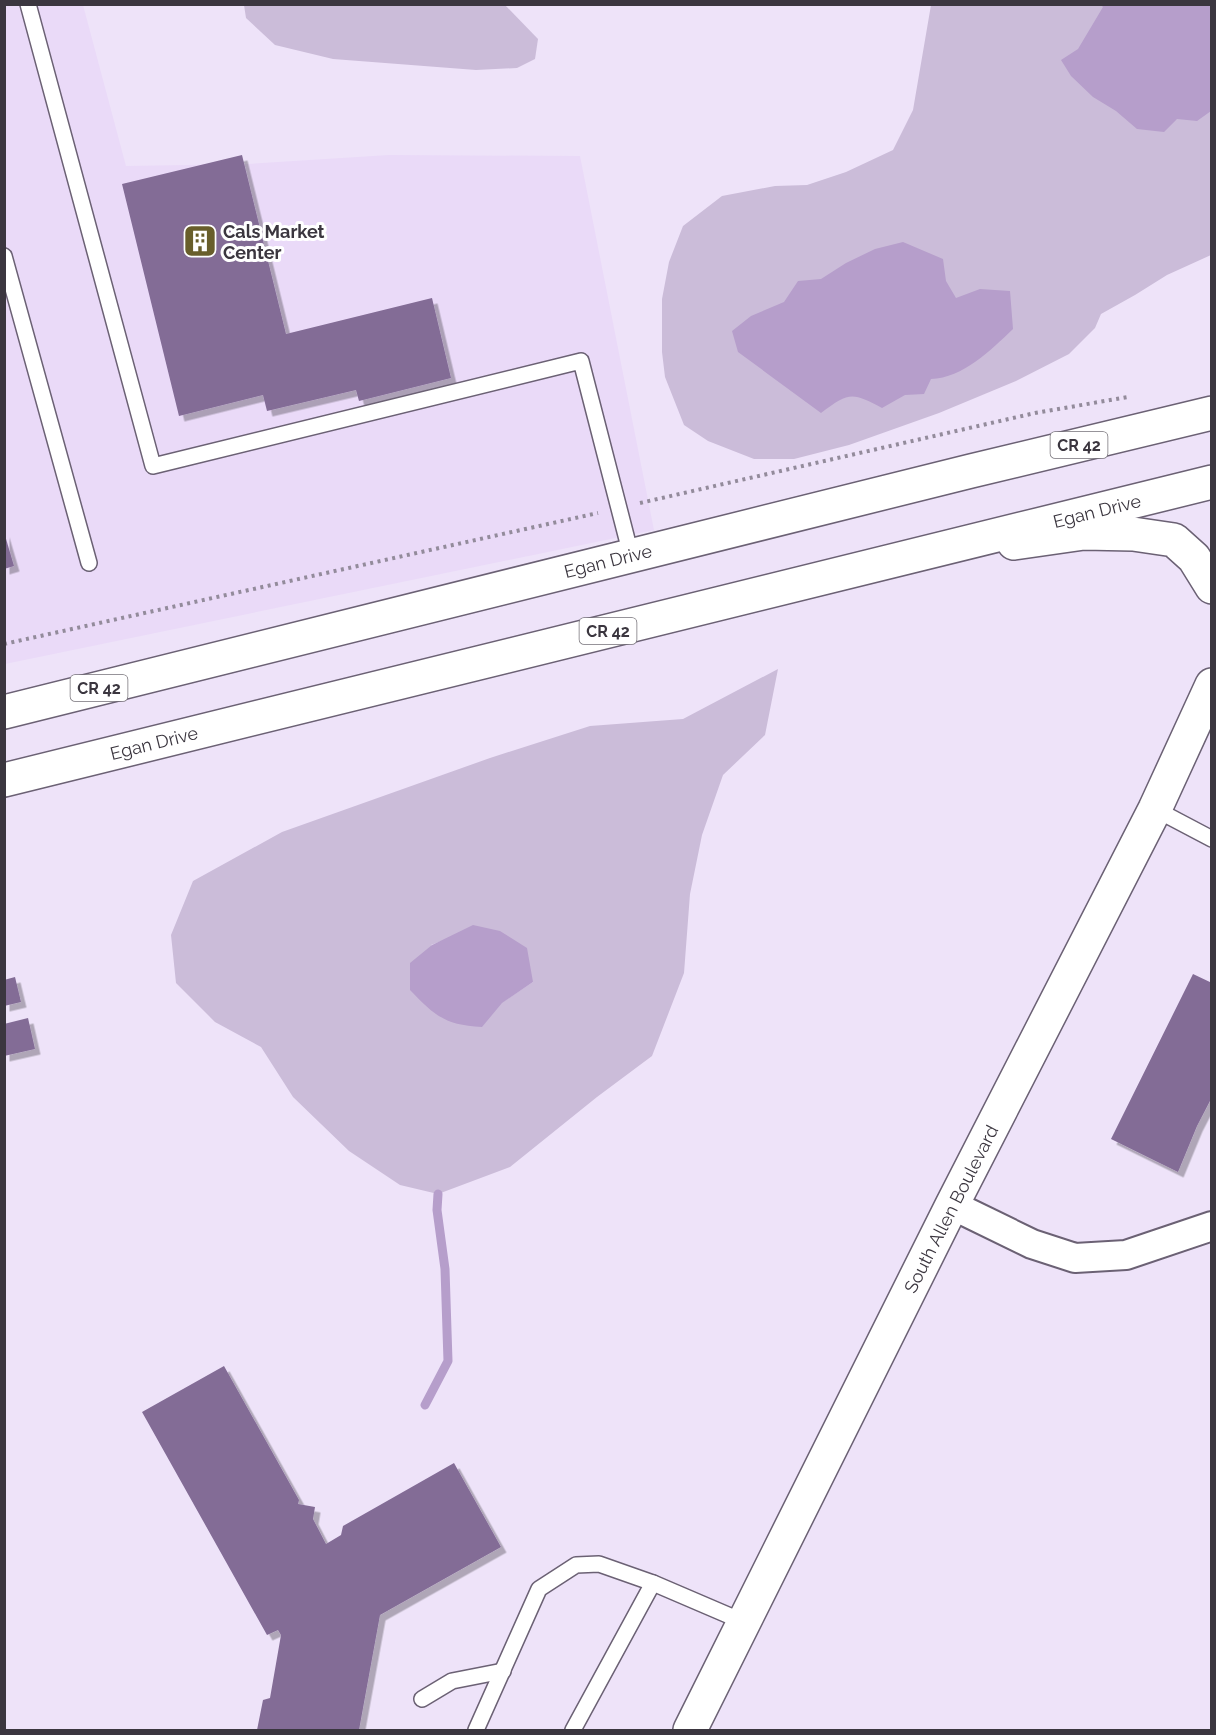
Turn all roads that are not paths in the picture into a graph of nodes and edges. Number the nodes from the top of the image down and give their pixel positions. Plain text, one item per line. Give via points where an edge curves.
1 (28, 4) edge
2 (4, 256) edge
3 (10, 297) edge
4 (1212, 413) edge
5 (1212, 482) edge
6 (631, 555) junction
7 (912, 558) junction
8 (89, 563) dead end
9 (1212, 586) edge
10 (1211, 685) edge
11 (4, 711) edge
12 (4, 780) edge
13 (1155, 809) junction
14 (1212, 839) edge
15 (952, 1205) junction
16 (1212, 1226) edge
17 (653, 1583) junction
18 (744, 1622) junction
19 (503, 1671) junction
20 (422, 1699) dead end
21 (476, 1731) edge
22 (573, 1731) edge
23 (690, 1731) edge

1 - 6 lane via 153,466 581,361
2 - 3 lane
3 - 8 lane
4 - 6 main road, Egan Drive / CR 42
5 - 7 main road, Egan Drive / CR 42
6 - 11 main road, Egan Drive / CR 42
7 - 9 main road via 1084,533 1133,534 1174,540 1194,558
7 - 12 main road, Egan Drive / CR 42
10 - 13 main road, South Allen Boulevard
13 - 14 lane
13 - 15 main road, South Allen Boulevard
15 - 16 street via 1032,1244 1075,1258 1126,1256
15 - 18 main road, South Allen Boulevard
17 - 18 lane
17 - 19 lane via 599,1564 576,1565 539,1589
17 - 22 lane
18 - 23 main road, South Allen Boulevard
19 - 20 lane via 452,1681
19 - 21 lane

